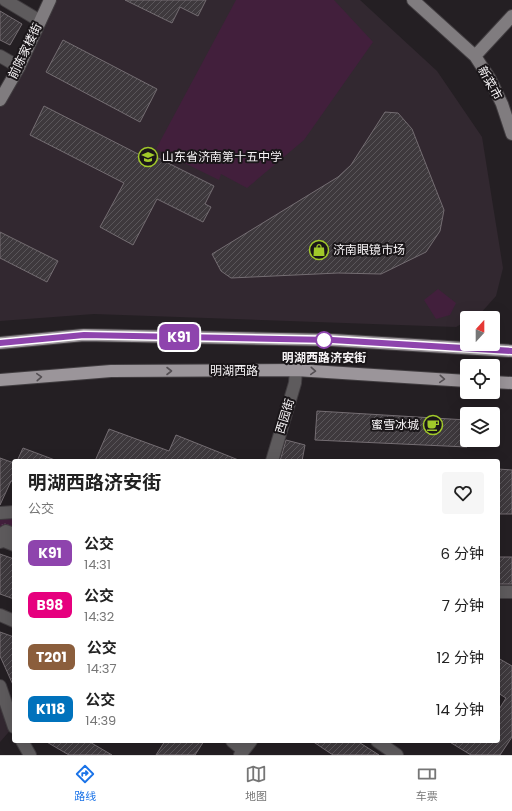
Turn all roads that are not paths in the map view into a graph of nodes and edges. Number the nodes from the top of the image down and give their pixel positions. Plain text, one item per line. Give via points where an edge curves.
1 (5, 0) edge
2 (50, 0) edge
3 (413, 0) edge
4 (512, 16) edge
5 (40, 21) junction
6 (0, 56) edge
7 (474, 56) junction
8 (19, 67) junction
9 (0, 100) edge
10 (511, 129) edge
11 (0, 343) edge
12 (512, 351) edge
13 (296, 370) junction
14 (0, 380) edge
15 (460, 380) edge
16 (500, 382) edge
17 (512, 383) edge
18 (273, 459) edge
19 (12, 512) edge
20 (0, 513) edge
21 (12, 533) edge
22 (0, 535) edge
23 (0, 542) edge
24 (12, 544) edge
25 (500, 592) edge
26 (512, 592) edge
27 (0, 615) edge
28 (12, 620) edge
29 (0, 687) edge
30 (12, 721) edge
31 (23, 743) edge
32 (234, 743) edge
33 (249, 743) edge
34 (380, 743) edge
35 (241, 753) edge
36 (30, 755) edge
37 (397, 755) edge

1 - 5 street
2 - 5 main road, 前陈家楼街
3 - 7 main road, 新菜市
4 - 7 main road
5 - 8 main road, 前陈家楼街
6 - 8 street
7 - 10 main road, 新菜市 via 490,79
8 - 9 main road, 前陈家楼街
11 - 12 main road via 92,335 325,340
14 -> 13 main road, 明湖西路 via 111,371
13 -> 15 main road, 明湖西路
13 - 18 street, 西园街 via 295,383
16 - 17 main road
19 - 20 street
21 - 22 street via 6,531
23 - 24 street
25 - 26 street
27 - 28 street
29 - 30 street
31 - 36 street
32 - 35 street
33 - 35 street
34 - 37 street

